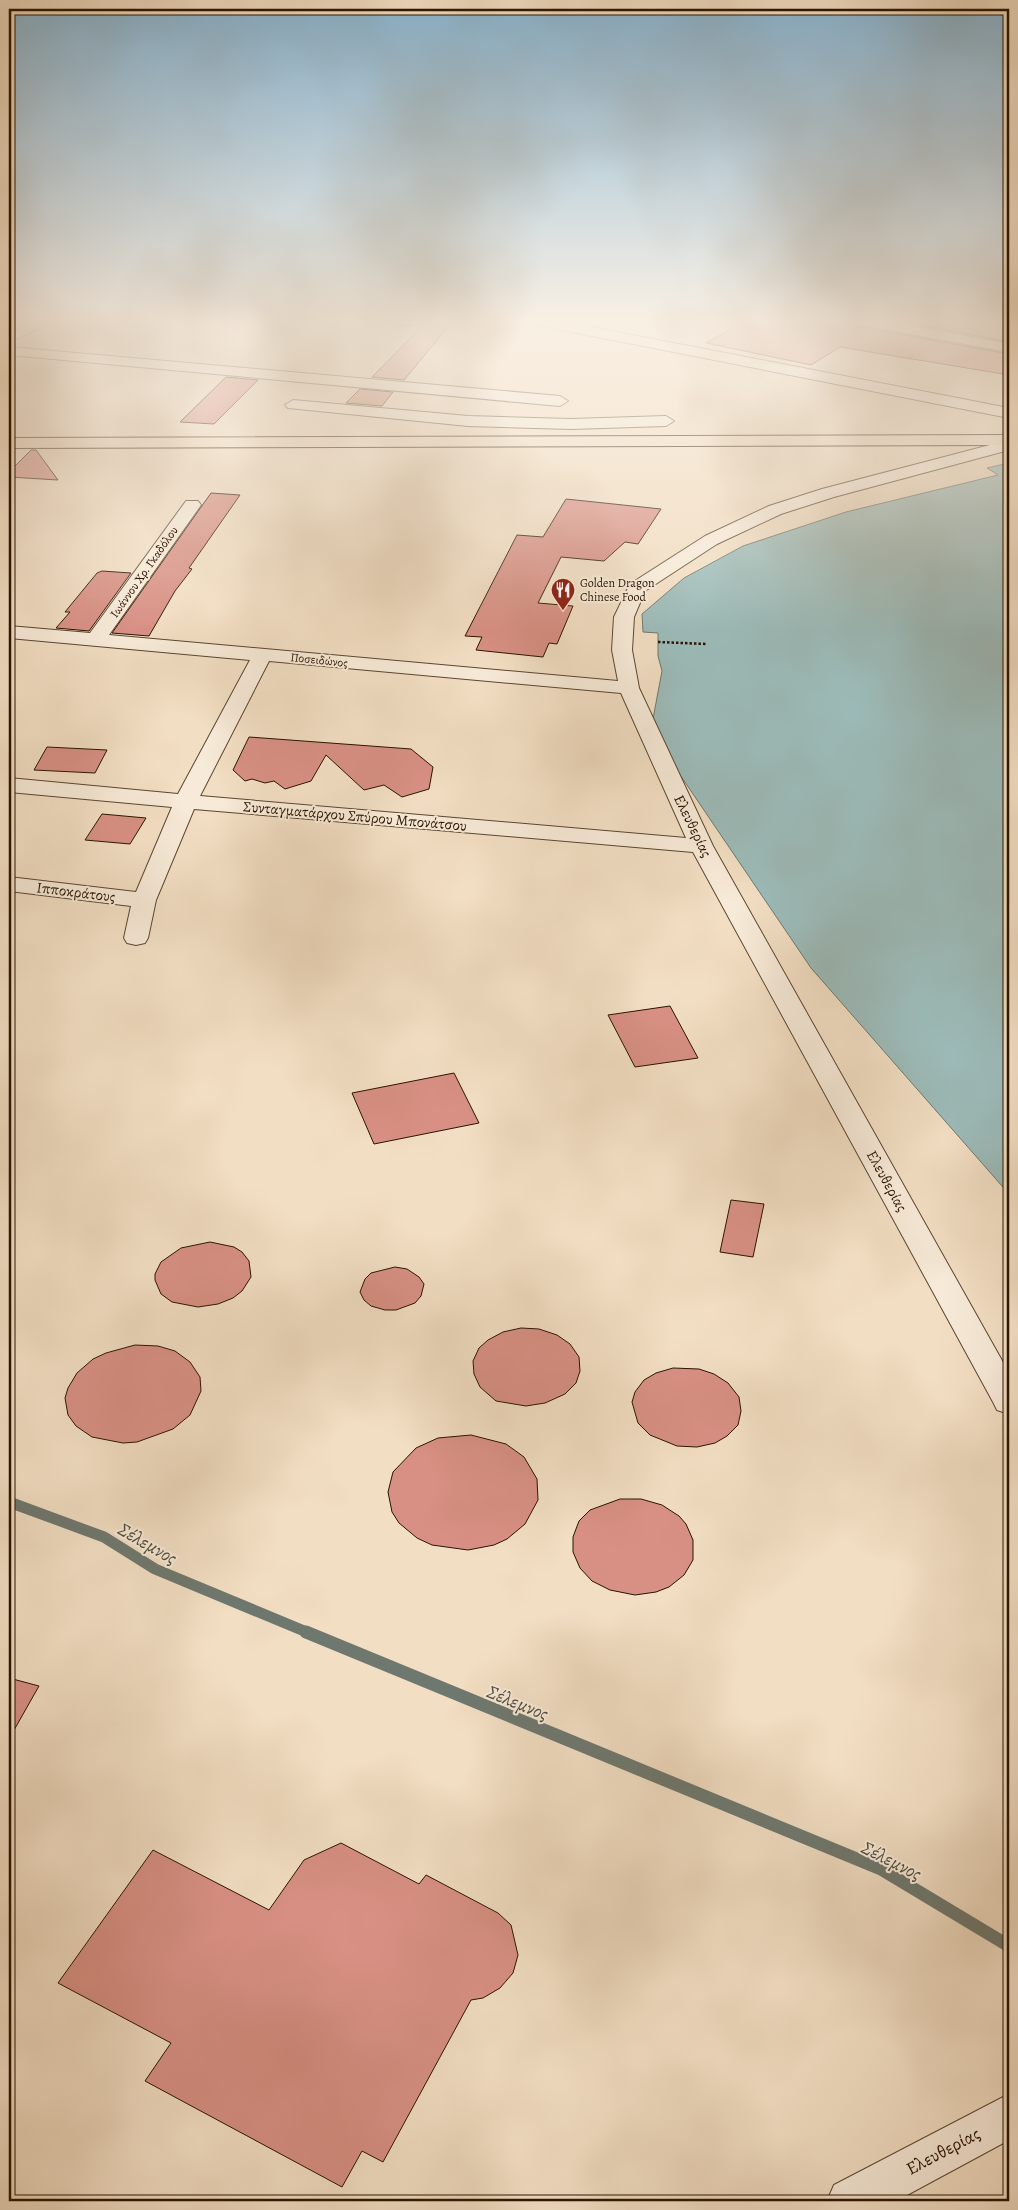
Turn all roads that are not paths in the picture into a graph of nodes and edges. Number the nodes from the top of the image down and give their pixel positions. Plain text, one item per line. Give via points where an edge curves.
1 (541, 423) edge
2 (598, 423) edge
3 (571, 424) junction
4 (1009, 440) edge
5 (573, 442) junction
6 (9, 443) edge
7 (1009, 445) edge
8 (192, 504) dead end
9 (9, 632) edge
10 (96, 639) junction
11 (263, 654) junction
12 (629, 688) junction
13 (9, 785) edge
14 (186, 801) junction
15 (701, 846) junction
16 (9, 884) edge
17 (144, 900) junction
18 (136, 938) dead end
19 (1009, 1402) edge
20 (1009, 2116) edge
21 (850, 2201) edge

1 - 3 street
2 - 3 street
3 - 5 street
4 - 5 main road
5 - 6 main road
7 - 12 street, Ελευθερίας via 828,493 775,510 711,540 637,588 624,617 622,650
8 - 10 street, Ιωάννου Χρ. Γκαδόλου
9 - 10 street, Ποσειδώνος
10 - 11 street, Ποσειδώνος
11 - 12 street, Ποσειδώνος
11 - 14 street
12 - 15 street, Ελευθερίας
13 - 14 street, Συνταγματάρχου Σπύρου Μπονάτσου
14 - 15 street, Συνταγματάρχου Σπύρου Μπονάτσου
14 - 17 street
15 - 19 street, Ελευθερίας
16 - 17 street, Ιπποκράτους
17 - 18 street
20 - 21 street, Ελευθερίας

